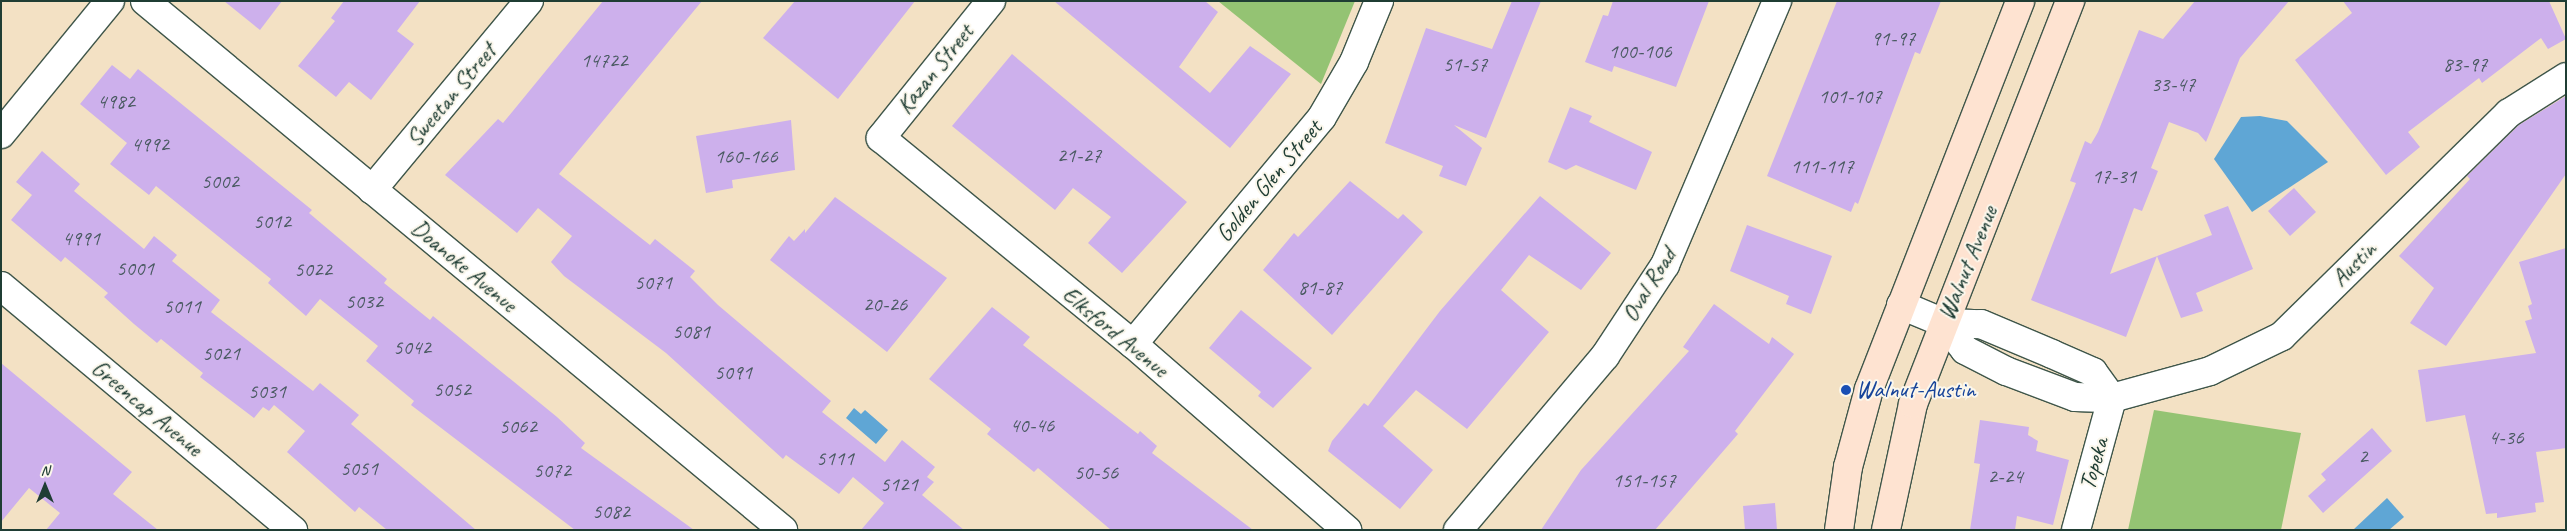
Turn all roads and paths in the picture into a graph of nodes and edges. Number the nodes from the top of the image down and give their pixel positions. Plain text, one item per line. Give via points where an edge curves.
1 (110, 1) edge
2 (145, 1) edge
3 (529, 1) edge
4 (991, 1) edge
5 (1379, 1) edge
6 (1777, 1) edge
7 (2020, 1) edge
8 (2070, 1) edge
9 (2566, 77) edge
10 (1, 134) edge
11 (881, 138) joint
12 (372, 190) junction
13 (1, 286) edge
14 (1901, 305) junction
15 (1944, 323) junction
16 (1132, 344) junction
17 (2112, 398) junction
18 (294, 530) edge
19 (783, 530) edge
20 (1347, 530) edge
21 (1458, 530) edge
22 (1839, 530) edge
23 (1886, 530) edge
24 (2076, 530) edge

1 - 10 street
2 - 12 street, Doanoke Avenue
3 - 12 street, Sweetan Street
4 - 11 street, Kazan Street
5 - 16 street, Golden Glen Street via 1354,62 1322,117
6 - 21 street, Oval Road via 1665,264 1605,356
7 - 14 main road, Walnut Avenue
8 - 15 main road, Walnut Avenue
9 - 17 street, Austin via 2509,113 2282,336 2210,371
11 - 16 street, Elksford Avenue
12 - 19 street, Doanoke Avenue
13 - 18 street, Greencap Avenue
14 - 15 street
14 - 22 main road, Walnut Avenue via 1861,416
15 - 17 street via 1980,324 2093,372
15 - 23 main road, Walnut Avenue via 1906,429
16 - 20 street, Elksford Avenue
17 - 24 street, Topeka

